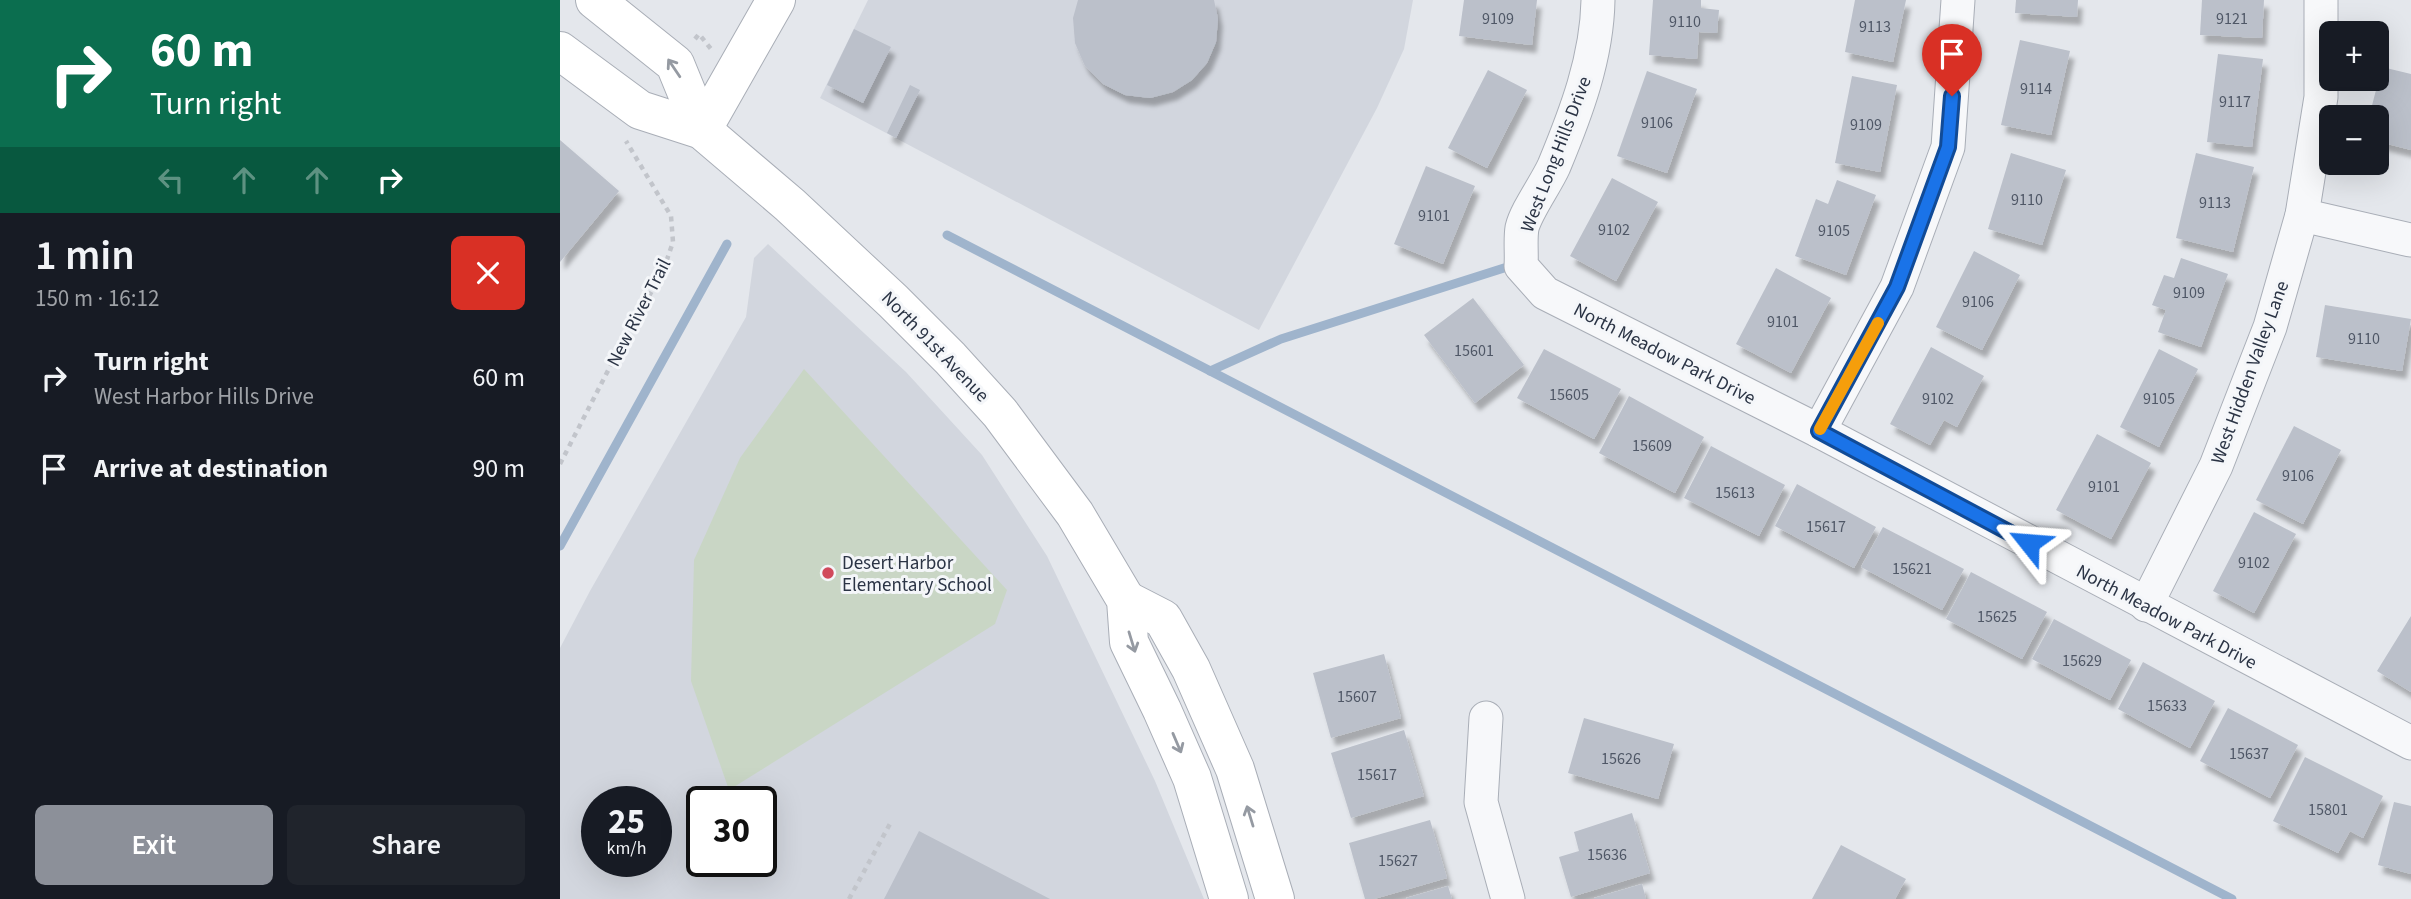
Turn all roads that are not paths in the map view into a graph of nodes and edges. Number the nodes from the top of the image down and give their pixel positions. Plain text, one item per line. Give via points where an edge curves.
1 (595, 0) edge
2 (776, 0) edge
3 (1598, 0) edge
4 (1958, 0) edge
5 (2321, 0) edge
6 (560, 51) edge
7 (702, 130) junction
8 (2302, 215) junction
9 (2410, 240) edge
10 (1521, 266) joint
11 (1819, 431) junction
12 (1126, 600) junction
13 (2146, 605) junction
14 (1486, 718) dead end
15 (2411, 743) edge
16 (1272, 890) edge
17 (1229, 897) edge
18 (1508, 899) edge

7 -> 1 main road, North 91st Avenue via 675,64
2 - 7 main road
3 - 10 street, West Long Hills Drive via 1588,70 1573,118 1553,170 1522,227
4 - 11 street via 1948,147 1897,287
5 - 8 street, West Hidden Valley Lane via 2321,97
6 - 7 main road, North 91st Avenue via 640,110
7 - 12 main road, North 91st Avenue via 858,268 1000,413 1075,514
8 - 9 street
8 - 13 street, West Hidden Valley Lane via 2270,327 2216,466
10 - 11 street, North Meadow Park Drive via 1545,293
11 - 13 street, North Meadow Park Drive
16 -> 12 main road via 1235,769 1191,668 1163,620
12 -> 17 main road, North 91st Avenue via 1129,642 1192,778
13 - 15 street, North Meadow Park Drive
14 - 18 street via 1481,802
16 - 17 main road

